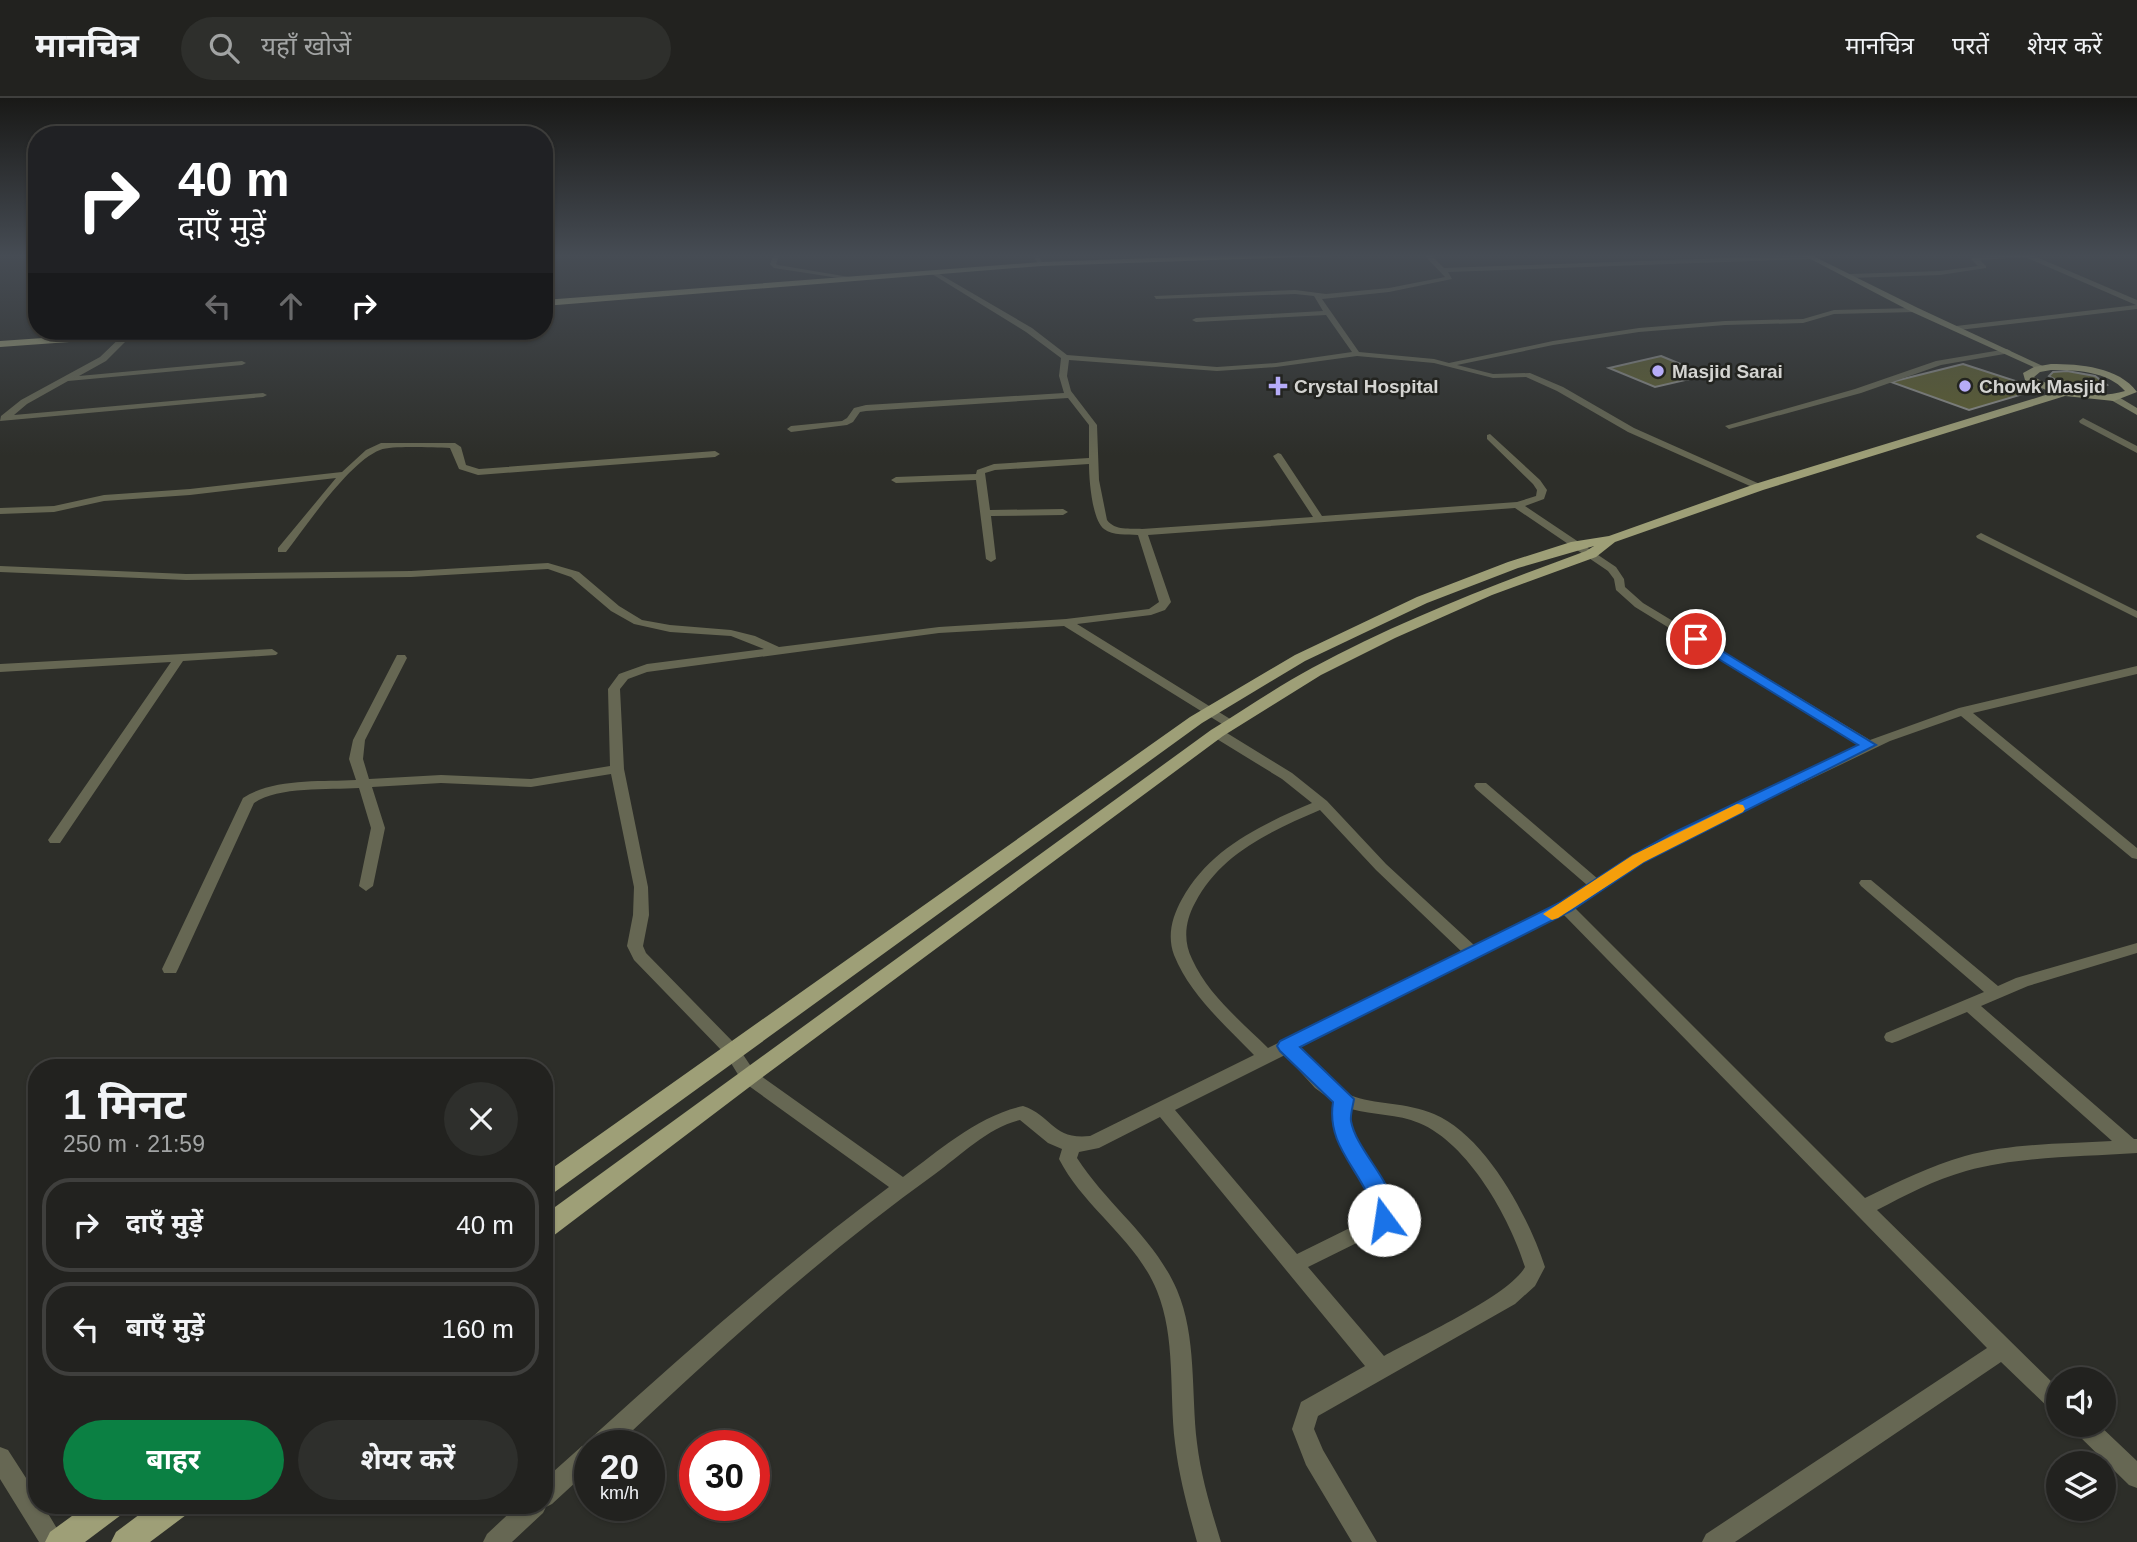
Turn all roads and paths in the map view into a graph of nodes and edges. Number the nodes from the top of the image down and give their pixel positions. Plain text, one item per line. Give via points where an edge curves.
1 (1014, 321) edge
2 (1333, 321) edge
3 (1788, 321) edge
4 (1942, 321) edge
5 (2004, 321) edge
6 (1959, 328) junction
7 (42, 340) edge
8 (123, 340) edge
9 (0, 344) edge
10 (2007, 351) junction
11 (1357, 355) junction
12 (1065, 358) junction
13 (242, 363) dead end
14 (1448, 364) junction
15 (2043, 368) junction
16 (67, 379) junction
17 (2137, 379) edge
18 (2119, 380) junction
19 (2064, 393) junction
20 (263, 395) dead end
21 (1069, 395) junction
22 (2113, 398) junction
23 (2137, 412) edge
24 (2, 420) edge
25 (2083, 421) dead end
26 (1728, 426) dead end
27 (791, 429) dead end
28 (1490, 437) dead end
29 (2137, 450) edge
30 (715, 454) dead end
31 (1278, 456) dead end
32 (1093, 461) junction
33 (346, 474) junction
34 (978, 477) junction
35 (896, 480) dead end
36 (1759, 487) junction
37 (1517, 505) junction
38 (0, 511) edge
39 (1063, 512) dead end
40 (984, 513) junction
41 (1319, 519) junction
42 (1142, 532) junction
43 (1981, 536) dead end
44 (282, 550) dead end
45 (1584, 550) junction
46 (991, 559) dead end
47 (0, 569) edge
48 (2137, 615) edge
49 (1066, 622) junction
50 (775, 650) junction
51 (272, 653) dead end
52 (401, 658) dead end
53 (179, 659) junction
54 (0, 668) edge
55 (2137, 670) edge
56 (1963, 711) junction
57 (1207, 713) junction
58 (1224, 729) junction
59 (1869, 745) junction
60 (617, 769) junction
61 (364, 784) junction
62 (1481, 786) dead end
63 (1322, 804) junction
64 (55, 840) dead end
65 (2137, 855) edge
66 (1866, 883) dead end
67 (1596, 885) junction
68 (366, 887) dead end
69 (1565, 907) junction
70 (2137, 949) edge
71 (1474, 953) junction
72 (170, 969) dead end
73 (1996, 993) junction
74 (1969, 1005) junction
75 (1892, 1037) dead end
76 (1287, 1046) junction
77 (732, 1051) junction
78 (1265, 1056) junction
79 (748, 1076) junction
80 (1343, 1099) junction
81 (1162, 1107) junction
82 (1072, 1146) junction
83 (2134, 1146) edge
84 (553, 1180) edge
85 (903, 1187) junction
86 (1862, 1208) junction
87 (553, 1222) edge
88 (1294, 1265) junction
89 (2002, 1349) junction
90 (1380, 1368) junction
91 (2046, 1391) edge
92 (617, 1430) edge
93 (2095, 1437) edge
94 (0, 1458) edge
95 (574, 1469) edge
96 (2137, 1477) edge
97 (553, 1488) edge
98 (28, 1502) edge
99 (35, 1514) edge
100 (98, 1514) edge
101 (164, 1514) edge
102 (525, 1514) edge
103 (53, 1542) edge
104 (60, 1542) edge
105 (126, 1542) edge
106 (495, 1542) edge
107 (1209, 1542) edge
108 (1365, 1542) edge
109 (1714, 1542) edge

1 - 12 street
2 - 11 street
3 - 14 street via 1639,330
4 - 6 street
5 - 6 street
6 - 10 street
7 - 9 main road
8 - 16 street via 103,359
10 - 15 street
10 - 26 street via 1939,363 1858,391
11 - 12 street via 1217,369
11 - 14 street
12 - 21 street via 1063,376
13 - 16 street
14 - 36 street via 1493,376 1535,378 1631,430
15 - 18 main road via 2087,370
15 - 19 main road via 2028,373 2029,378
16 - 24 street
17 - 18 main road
18 - 22 main road via 2132,392
19 - 22 main road
19 - 36 main road
20 - 24 street
21 - 27 street via 866,408 844,423
21 - 32 street via 1093,425
22 - 23 street
25 - 29 street
28 - 37 street via 1542,490 1541,497
30 - 33 street via 478,472 462,467 452,445 394,444 372,449
31 - 41 street
32 - 34 street via 994,467 984,469
32 - 42 street via 1102,520 1117,531
33 - 38 street via 104,498 54,509
33 - 44 street
34 - 35 street
34 - 40 street
36 - 45 main road
37 - 41 street
37 - 45 street
39 - 40 street
40 - 46 street
41 - 42 street
42 - 49 street via 1165,602 1161,608
43 - 48 street
45 - 57 main road via 1422,600 1300,658
45 - 58 main road via 1390,635 1317,672
45 - 59 street via 1612,569 1620,588 1639,605
47 - 50 street via 199,577 411,575 548,566 564,568 636,622 662,629 726,632
49 - 50 street via 939,630
49 - 57 street
50 - 60 street via 648,668 617,681
51 - 53 street
52 - 61 street via 359,740 356,759
53 - 54 street
53 - 64 street
55 - 56 street
56 - 59 street
56 - 65 street
57 - 58 street
57 - 77 main road
58 - 63 street
58 - 79 main road
59 - 67 street via 1679,837
60 - 61 street via 531,783 441,779
60 - 77 street via 641,887 635,946
61 - 68 street via 378,828
61 - 72 street via 279,789 248,801
62 - 67 street
63 - 71 street via 1381,867
63 - 78 street via 1258,833 1217,861 1192,891 1180,918 1176,936 1196,981
66 - 73 street
67 - 69 street
69 - 71 street
69 - 86 street
70 - 73 street
71 - 76 street
73 - 74 street
74 - 75 street
74 - 83 street
76 - 78 street
76 - 80 street
77 - 79 street
77 - 84 main road
78 - 81 street
79 - 85 street
79 - 87 main road
80 - 88 street via 1340,1120 1348,1143 1378,1191 1384,1220
80 - 90 street via 1422,1116 1453,1133 1477,1161 1531,1247 1535,1267 1508,1298
81 - 82 street via 1093,1143
81 - 88 street
82 - 85 street via 1023,1114 1005,1116
82 - 107 street via 1068,1159 1075,1173 1159,1272 1175,1314 1189,1465
83 - 86 street via 1968,1163 1930,1175
85 - 92 street via 769,1294
86 - 89 street
88 - 90 street
89 - 91 street
89 - 109 street
90 - 108 street via 1309,1409 1303,1429 1314,1457
93 - 96 street
94 - 98 street
95 - 97 street
99 - 103 street
100 - 104 main road
101 - 105 main road
102 - 106 street

